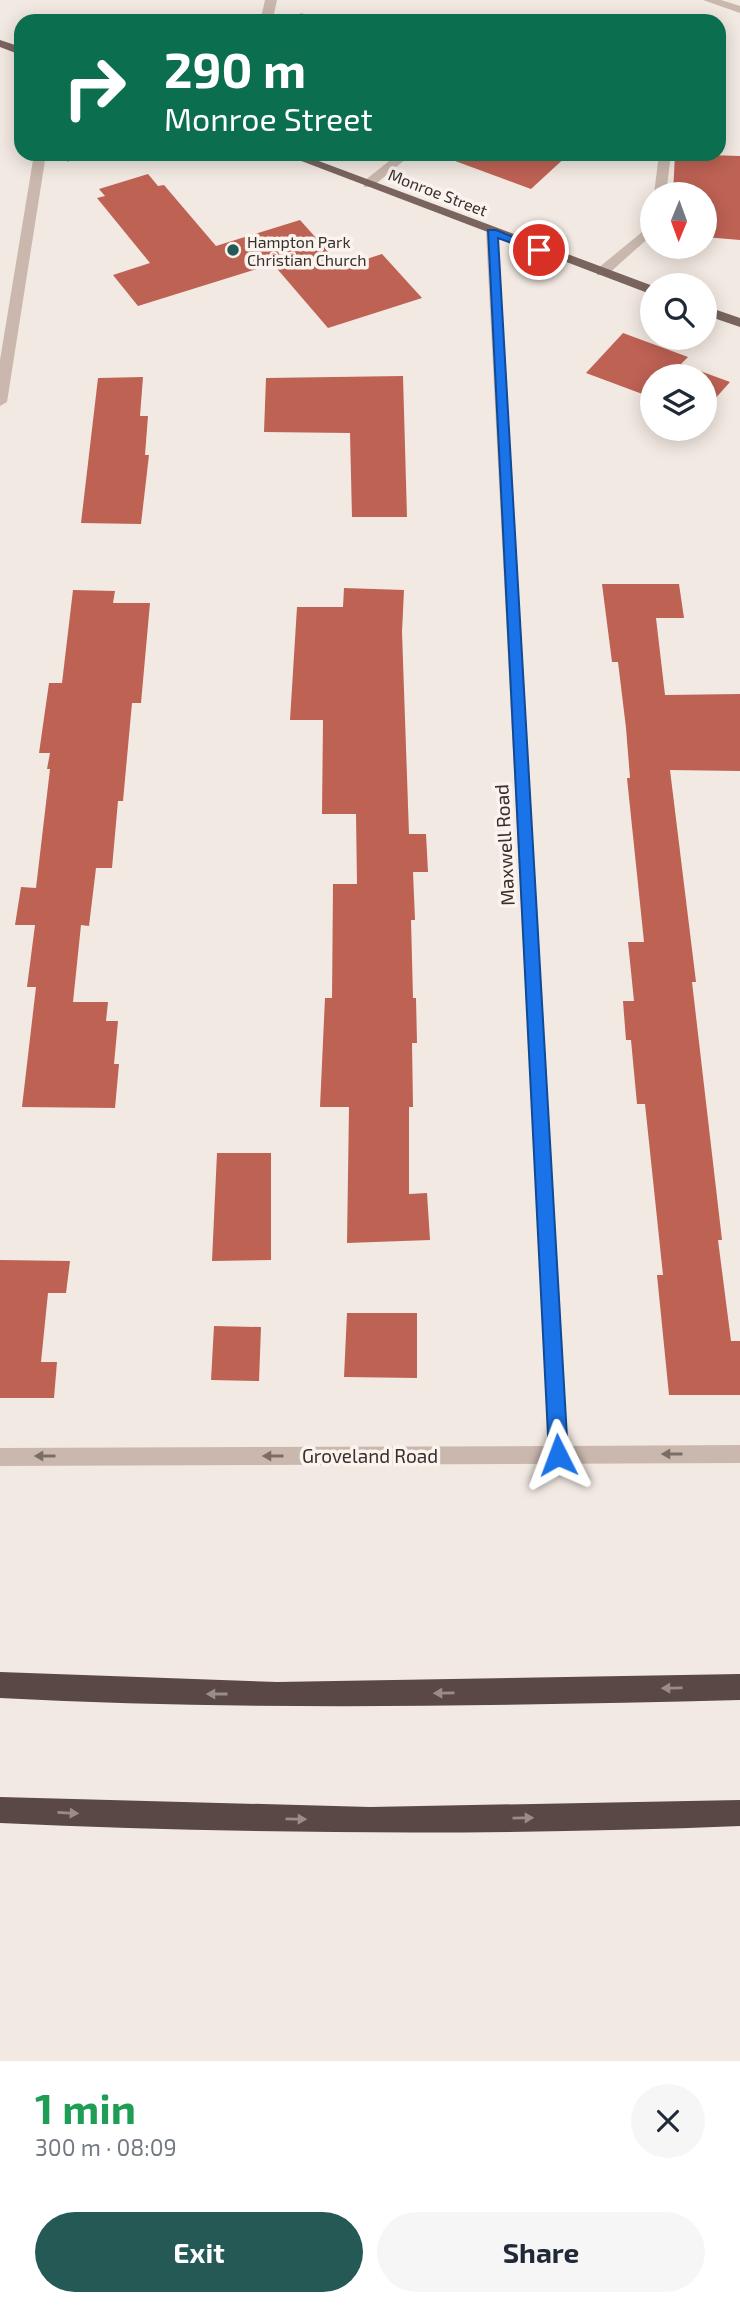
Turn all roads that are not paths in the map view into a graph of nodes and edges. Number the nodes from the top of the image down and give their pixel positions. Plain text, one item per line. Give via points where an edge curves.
1 (709, 0) edge
2 (740, 10) edge
3 (39, 161) edge
4 (307, 161) edge
5 (397, 161) edge
6 (664, 161) edge
7 (662, 182) edge
8 (368, 184) junction
9 (492, 232) junction
10 (640, 238) edge
11 (602, 272) junction
12 (640, 286) edge
13 (717, 314) edge
14 (740, 323) edge
15 (0, 402) edge
16 (740, 1454) edge
17 (558, 1455) junction
18 (0, 1457) edge
19 (0, 1685) edge
20 (740, 1687) edge
21 (0, 1810) edge
22 (740, 1813) edge

1 - 2 street
3 - 15 street
4 - 8 main road, Monroe Street
5 - 8 street
6 - 7 street
8 - 9 main road, Monroe Street
9 - 11 main road, Monroe Street
9 - 17 street, Maxwell Road
10 - 11 street
11 - 12 main road, Monroe Street
13 - 14 main road
16 -> 17 street, Groveland Road
17 -> 18 street, Groveland Road
20 -> 19 highway via 134,1694
21 -> 22 highway via 362,1819

